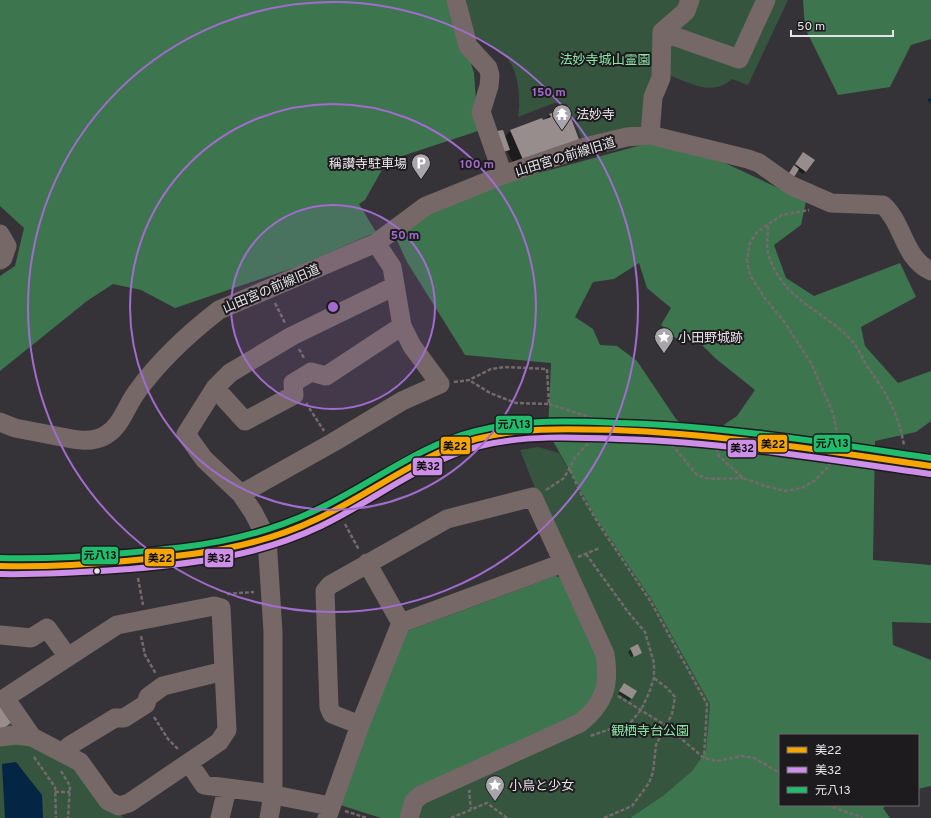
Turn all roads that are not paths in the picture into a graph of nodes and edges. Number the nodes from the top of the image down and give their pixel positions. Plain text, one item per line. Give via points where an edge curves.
1 (456, 0) edge
2 (766, 0) edge
3 (685, 4) edge
4 (662, 32) junction
5 (650, 135) junction
6 (503, 175) junction
7 (0, 234) edge
8 (376, 243) junction
9 (0, 260) edge
10 (931, 271) edge
11 (396, 286) junction
12 (402, 326) junction
13 (215, 388) junction
14 (0, 422) edge
15 (549, 429) tunnel mouth
16 (876, 459) tunnel mouth
17 (931, 466) edge
18 (241, 494) junction
19 (267, 539) junction
20 (367, 563) junction
21 (563, 563) junction
22 (0, 566) edge
23 (401, 623) junction
24 (0, 635) edge
25 (68, 657) junction
26 (224, 671) junction
27 (3, 694) edge
28 (360, 725) junction
29 (0, 737) edge
30 (31, 744) junction
31 (64, 752) junction
32 (189, 763) junction
33 (227, 789) junction
34 (273, 795) junction
35 (334, 812) edge
36 (220, 818) edge
37 (269, 818) edge
38 (409, 818) edge

1 - 6 street via 468,46 488,68 490,75 481,112
2 - 4 street via 740,59
3 - 4 street
4 - 5 street via 661,78 653,97
5 - 6 street, 山田宮の前線旧道 via 627,137 585,147
5 - 10 street, 山田宮の前線旧道 via 754,161 790,185 831,203 883,205 896,221 911,254
6 - 8 street, 山田宮の前線旧道 via 426,206
7 - 9 street via 7,246
8 - 11 street via 392,267
8 - 14 street, 山田宮の前線旧道 via 219,310 170,353 136,392 116,427 106,435 91,440 72,439 15,428
11 - 12 street
11 - 13 street via 292,336 230,373
12 - 13 street via 326,376 312,372 293,384 294,395 245,420
12 - 18 street via 412,346 440,384 402,401
13 - 18 street via 186,434 204,459
15 - 19 main road via 509,432 474,439 440,451 401,470 343,506
16 - 17 main road
18 - 19 street
19 - 22 main road via 210,552 154,559 32,567
19 - 34 street via 273,632
20 - 21 street via 447,519 533,497
20 - 23 street
20 - 28 street via 330,585 325,591 329,707 332,714
21 - 23 street
21 - 38 street via 605,654 608,670 606,689 594,712 580,723 421,795 414,801
23 - 28 street
24 - 25 street via 31,638 47,628
25 - 26 street via 117,624 140,612 214,606 222,608
25 - 27 street
26 - 31 street via 163,686 148,697 146,704 124,718 115,718 69,746
26 - 32 street via 227,730 219,742
27 - 30 street
28 - 35 street
29 - 30 street via 16,735
30 - 31 street
31 - 32 street via 80,762 108,801 119,806 129,803
32 - 33 street via 204,785
33 - 34 street
33 - 36 street
34 - 35 street
34 - 37 street

